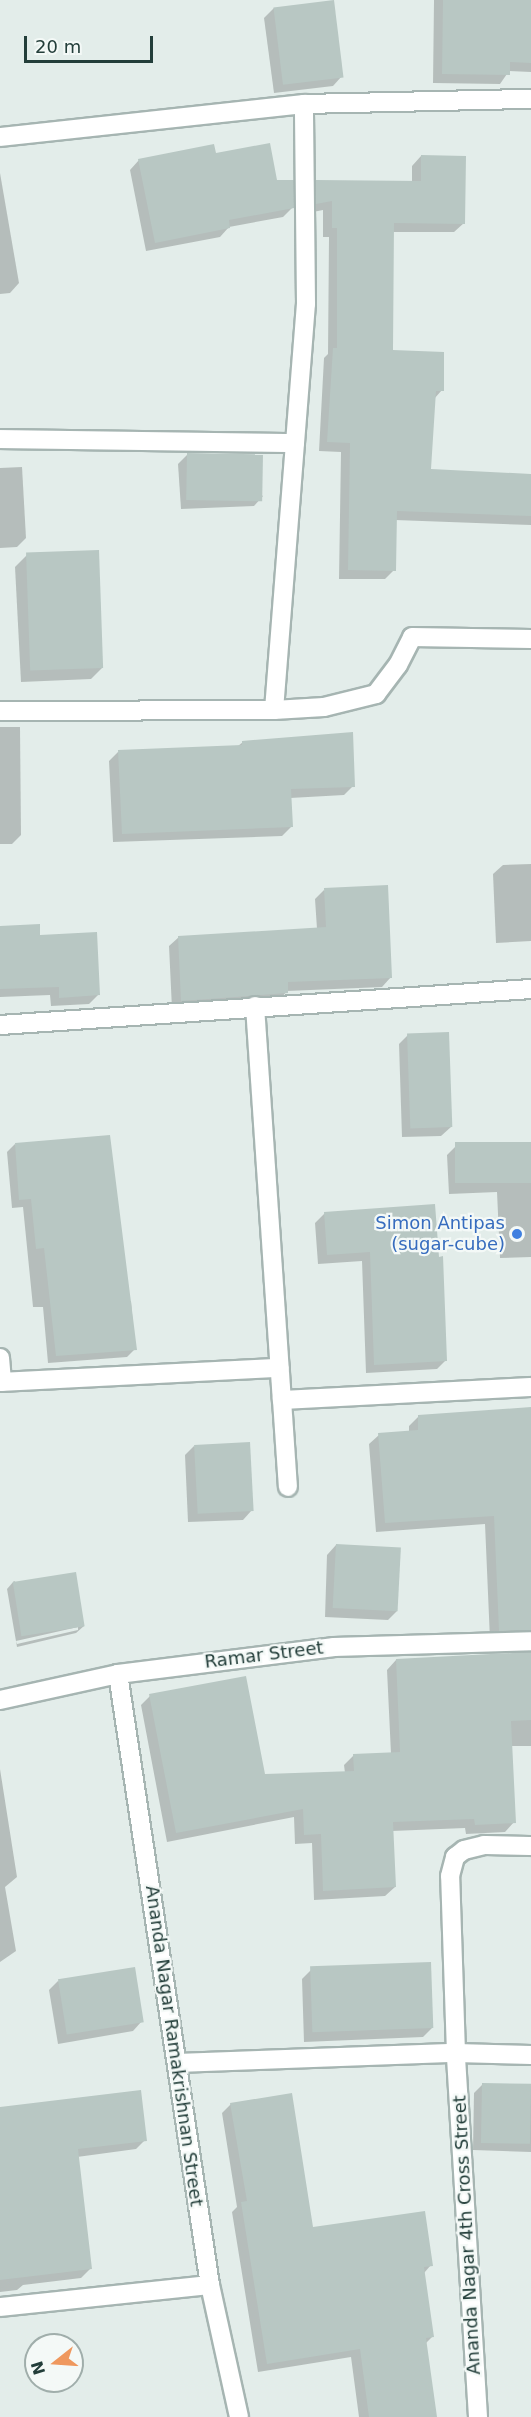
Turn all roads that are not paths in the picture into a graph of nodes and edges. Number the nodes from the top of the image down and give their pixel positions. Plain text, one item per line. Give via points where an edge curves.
1 (531, 99) edge
2 (304, 104) junction
3 (0, 137) edge
4 (0, 439) edge
5 (296, 443) junction
6 (531, 639) edge
7 (274, 710) junction
8 (0, 711) edge
9 (531, 989) edge
10 (255, 1006) junction
11 (0, 1024) edge
12 (0, 1358) edge
13 (280, 1368) junction
14 (1, 1382) edge
15 (531, 1387) edge
16 (282, 1400) junction
17 (288, 1487) dead end
18 (531, 1641) edge
19 (118, 1674) junction
20 (0, 1700) edge
21 (531, 1846) edge
22 (456, 2053) junction
23 (531, 2055) edge
24 (177, 2063) junction
25 (210, 2285) junction
26 (0, 2307) edge
27 (238, 2417) edge
28 (478, 2417) edge

1 - 2 street
2 - 3 street
2 - 5 street via 306,304
4 - 5 street
5 - 7 street
6 - 7 street via 412,636 398,665 376,694 324,707
7 - 8 street
9 - 10 street
10 - 11 street
10 - 13 street
12 - 14 street
13 - 14 street
13 - 16 street
15 - 16 street
16 - 17 street
18 - 19 street, Ramar Street via 334,1647
19 - 20 street, Ramar Street
19 - 24 street, Ananda Nagar Ramakrishnan Street
21 - 22 street, Ananda Nagar 4th Cross Street via 484,1845 454,1857 450,1876
22 - 23 street
22 - 24 street
22 - 28 street, Ananda Nagar 4th Cross Street
24 - 25 street, Ananda Nagar Ramakrishnan Street
25 - 26 street
25 - 27 street, Ananda Nagar Ramakrishnan Street

